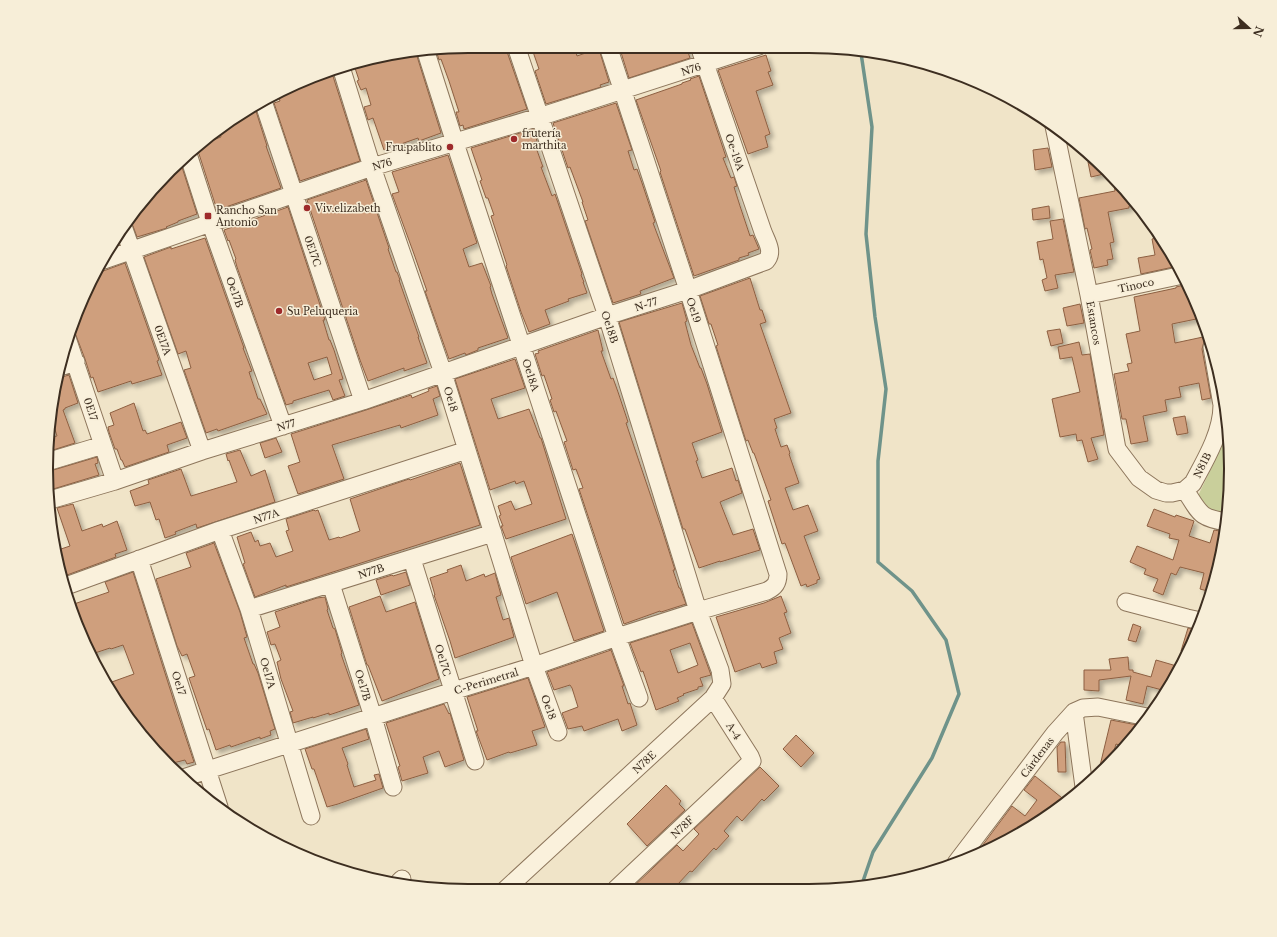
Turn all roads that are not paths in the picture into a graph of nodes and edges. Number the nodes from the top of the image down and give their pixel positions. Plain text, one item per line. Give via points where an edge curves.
1 (518, 53) edge
2 (610, 53) edge
3 (701, 53) edge
4 (738, 53) edge
5 (427, 56) edge
6 (705, 64) junction
7 (343, 73) edge
8 (622, 91) junction
9 (265, 107) edge
10 (539, 117) junction
11 (1057, 136) edge
12 (455, 143) junction
13 (190, 161) edge
14 (372, 167) junction
15 (293, 194) junction
16 (211, 224) junction
17 (126, 234) edge
18 (132, 252) junction
19 (111, 258) edge
20 (768, 258) joint
21 (1176, 276) edge
22 (688, 290) junction
23 (1089, 295) junction
24 (607, 316) junction
25 (522, 346) junction
26 (68, 365) edge
27 (442, 373) junction
28 (363, 401) junction
29 (1221, 421) edge
30 (282, 426) junction
31 (103, 445) junction
32 (202, 450) junction
33 (467, 450) junction
34 (53, 460) edge
35 (115, 481) junction
36 (1185, 490) junction
37 (54, 499) edge
38 (1220, 521) edge
39 (220, 530) junction
40 (493, 533) junction
41 (140, 559) junction
42 (412, 559) junction
43 (778, 574) joint
44 (331, 584) junction
45 (70, 585) edge
46 (1126, 602) dead end
47 (249, 609) junction
48 (698, 611) junction
49 (1195, 620) edge
50 (617, 637) junction
51 (534, 666) junction
52 (453, 691) junction
53 (639, 698) dead end
54 (712, 698) junction
55 (1074, 712) junction
56 (1142, 716) edge
57 (373, 717) junction
58 (558, 732) dead end
59 (289, 744) junction
60 (475, 761) dead end
61 (749, 765) joint
62 (207, 771) junction
63 (190, 776) edge
64 (1083, 780) edge
65 (393, 787) dead end
66 (216, 798) edge
67 (311, 816) dead end
68 (962, 854) edge
69 (511, 884) edge
70 (621, 884) edge

1 - 10 street, Oe18B
2 - 8 street, Oe19
3 - 6 street, Oe-19A
4 - 6 street, N76
5 - 12 street, Oe18A
6 - 8 street, N76
6 - 20 street, Oe-19A via 769,247
7 - 14 street, Oe18
8 - 10 street, N76
8 - 22 street, Oe19
9 - 15 street, 0E17C
10 - 12 street, N76
10 - 24 street, Oe18B
11 - 23 street, Estancos
12 - 14 street, N76
12 - 25 street, Oe18A
13 - 16 street, Oe17B
14 - 15 street, N76
14 - 27 street, Oe18
15 - 16 street, N76
15 - 28 street, 0E17C
16 - 18 street, N76
16 - 30 street, Oe17B
17 - 18 street, 0E17A
18 - 19 street, N76
18 - 32 street, 0E17A
20 - 22 street, N-77 via 762,263
21 - 23 street, Tinoco
22 - 24 street, N-77
22 - 43 street, Oe19
23 - 36 street, Estancos via 1117,449 1139,478 1156,490 1166,493
24 - 25 street, N-77
24 - 48 street, Oe18B
25 - 27 street, N77
25 - 50 street, Oe18A
26 - 31 street, 0E17
27 - 28 street, N77
27 - 33 street, Oe18
28 - 30 street, N77
29 - 36 street, N81B via 1201,469 1193,483
30 - 32 street, N77
31 - 34 street
31 - 35 street, 0E17
32 - 35 street, N77
33 - 39 street, N77A
33 - 40 street, Oe18
35 - 37 street, N77
36 - 38 street via 1206,518
39 - 41 street, N77A
39 - 47 street, Oe17A
40 - 42 street, N77B
40 - 51 street, Oe18
41 - 45 street, N77A
41 - 62 street, Oe17
42 - 44 street, N77B
42 - 52 street, Oe17C
43 - 48 street, C-Perimetral via 777,584 768,591
44 - 47 street, N77B
44 - 57 street, Oe17B
46 - 49 street
47 - 59 street, Oe17A
48 - 50 street, C-Perimetral
48 - 54 street, N78E via 720,670 722,684
50 - 51 street, C-Perimetral
50 - 53 street, Oe18A
51 - 52 street, C-Perimetral
51 - 58 street, Oe18
52 - 57 street, C-Perimetral
52 - 60 street, Oe17C
54 - 61 street, A-4 via 750,756 752,761
54 - 69 street, N78E
55 - 56 street via 1083,708 1098,707
55 - 64 street
55 - 68 street, Cárdenas
57 - 59 street, C-Perimetral
57 - 65 street, Oe17B
59 - 62 street, C-Perimetral
59 - 67 street, Oe17A
61 - 70 street, N78F
62 - 63 street, C-Perimetral
62 - 66 street, Oe17

